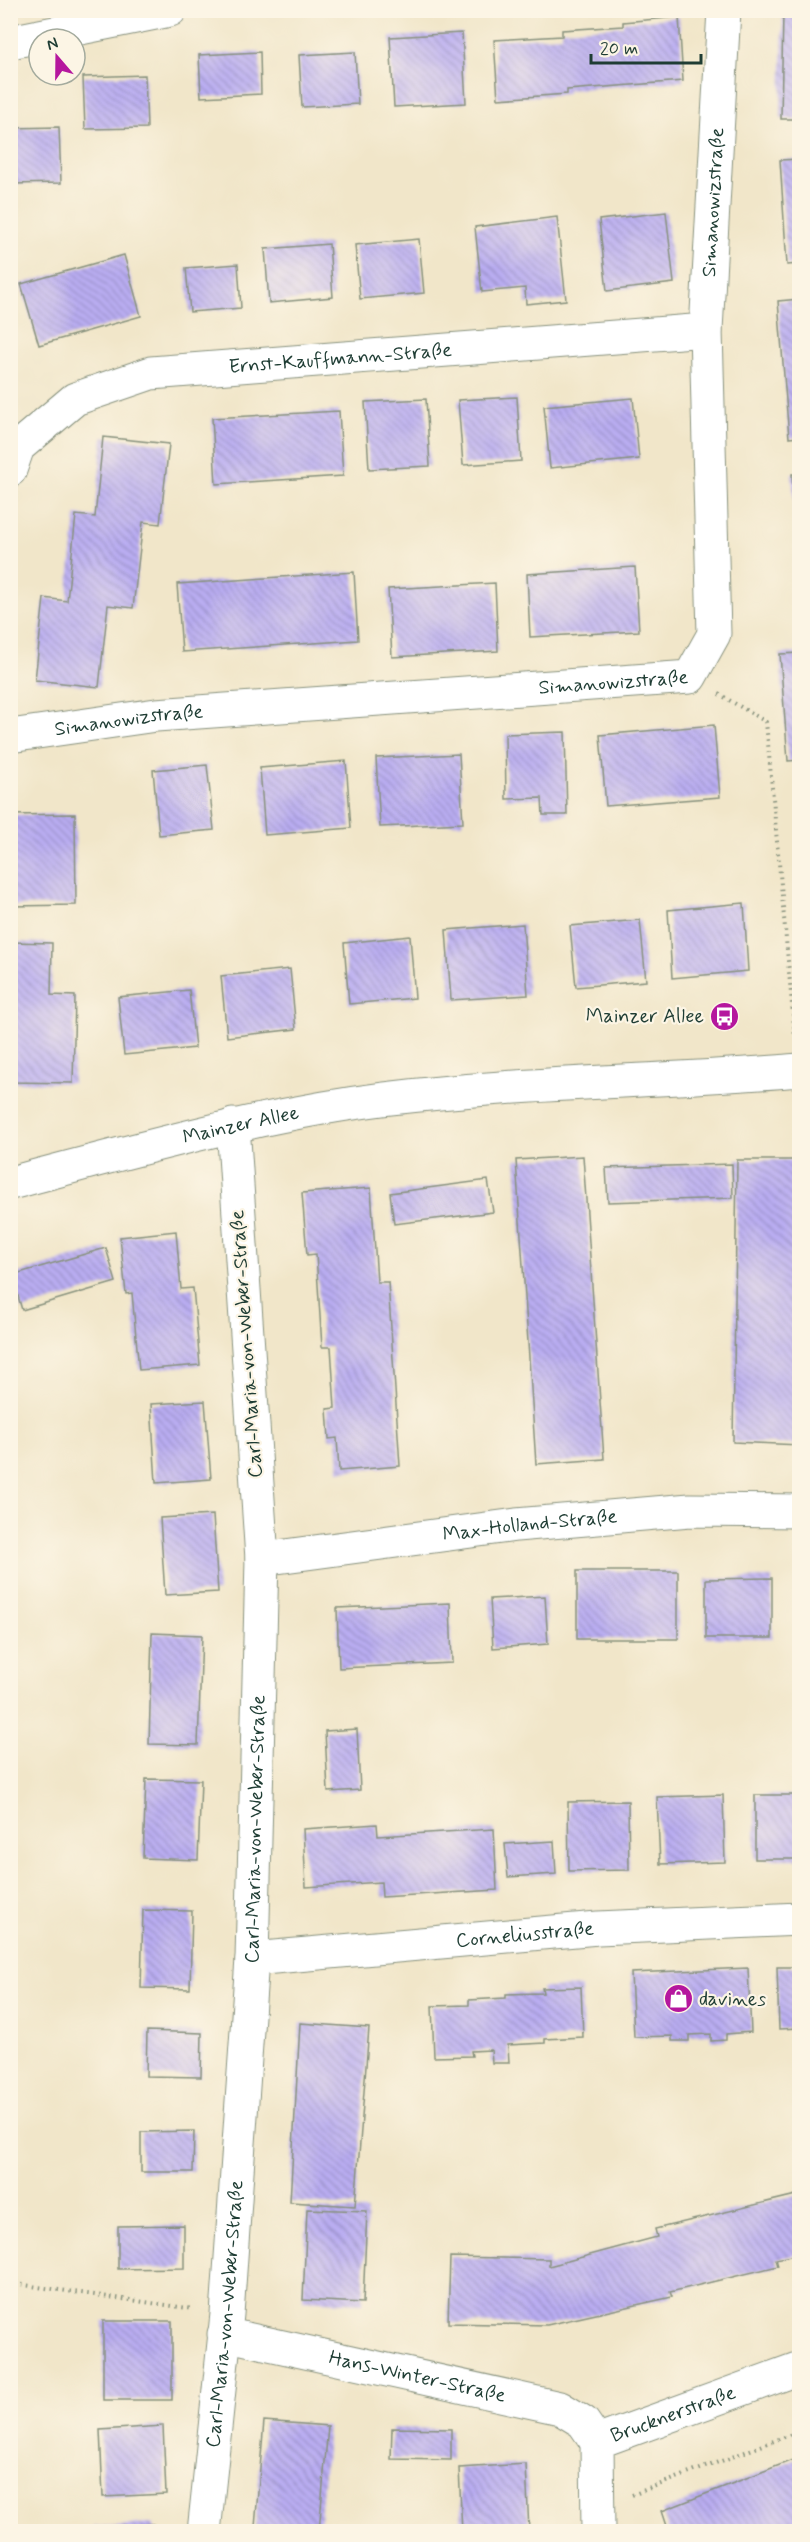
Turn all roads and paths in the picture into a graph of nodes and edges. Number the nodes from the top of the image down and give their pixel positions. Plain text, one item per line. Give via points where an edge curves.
1 (170, 10) edge
2 (724, 10) edge
3 (10, 42) edge
4 (706, 330) junction
5 (10, 470) edge
6 (690, 677) junction
7 (10, 736) edge
8 (799, 1070) edge
9 (233, 1125) junction
10 (10, 1183) edge
11 (800, 1511) edge
12 (262, 1559) junction
13 (800, 1919) edge
14 (252, 1959) junction
15 (10, 2283) edge
16 (226, 2324) junction
17 (800, 2368) edge
18 (800, 2432) edge
19 (597, 2442) junction
20 (598, 2519) edge
21 (204, 2532) edge

1 - 3 street
2 - 4 street, Simanowizstraße
4 - 5 street, Ernst-Kauffmann-Straße via 151,373 75,399 18,447
4 - 6 street, Simanowizstraße via 714,634
6 - 7 street, Simanowizstraße via 156,714
6 - 8 path via 766,722
8 - 9 street, Mainzer Allee via 382,1099
9 - 10 street, Mainzer Allee
9 - 12 street, Carl-Maria-von-Weber-Straße
11 - 12 street, Max-Holland-Straße via 690,1510 516,1525
12 - 14 street, Carl-Maria-von-Weber-Straße
13 - 14 street, Corneliusstraße via 598,1928
14 - 16 street, Carl-Maria-von-Weber-Straße
15 - 16 path
16 - 19 street, Hans-Winter-Straße via 560,2408 583,2422
16 - 21 street, Carl-Maria-von-Weber-Straße
17 - 19 street, Brucknerstraße
18 - 20 path
19 - 20 street, Brucknerstraße

